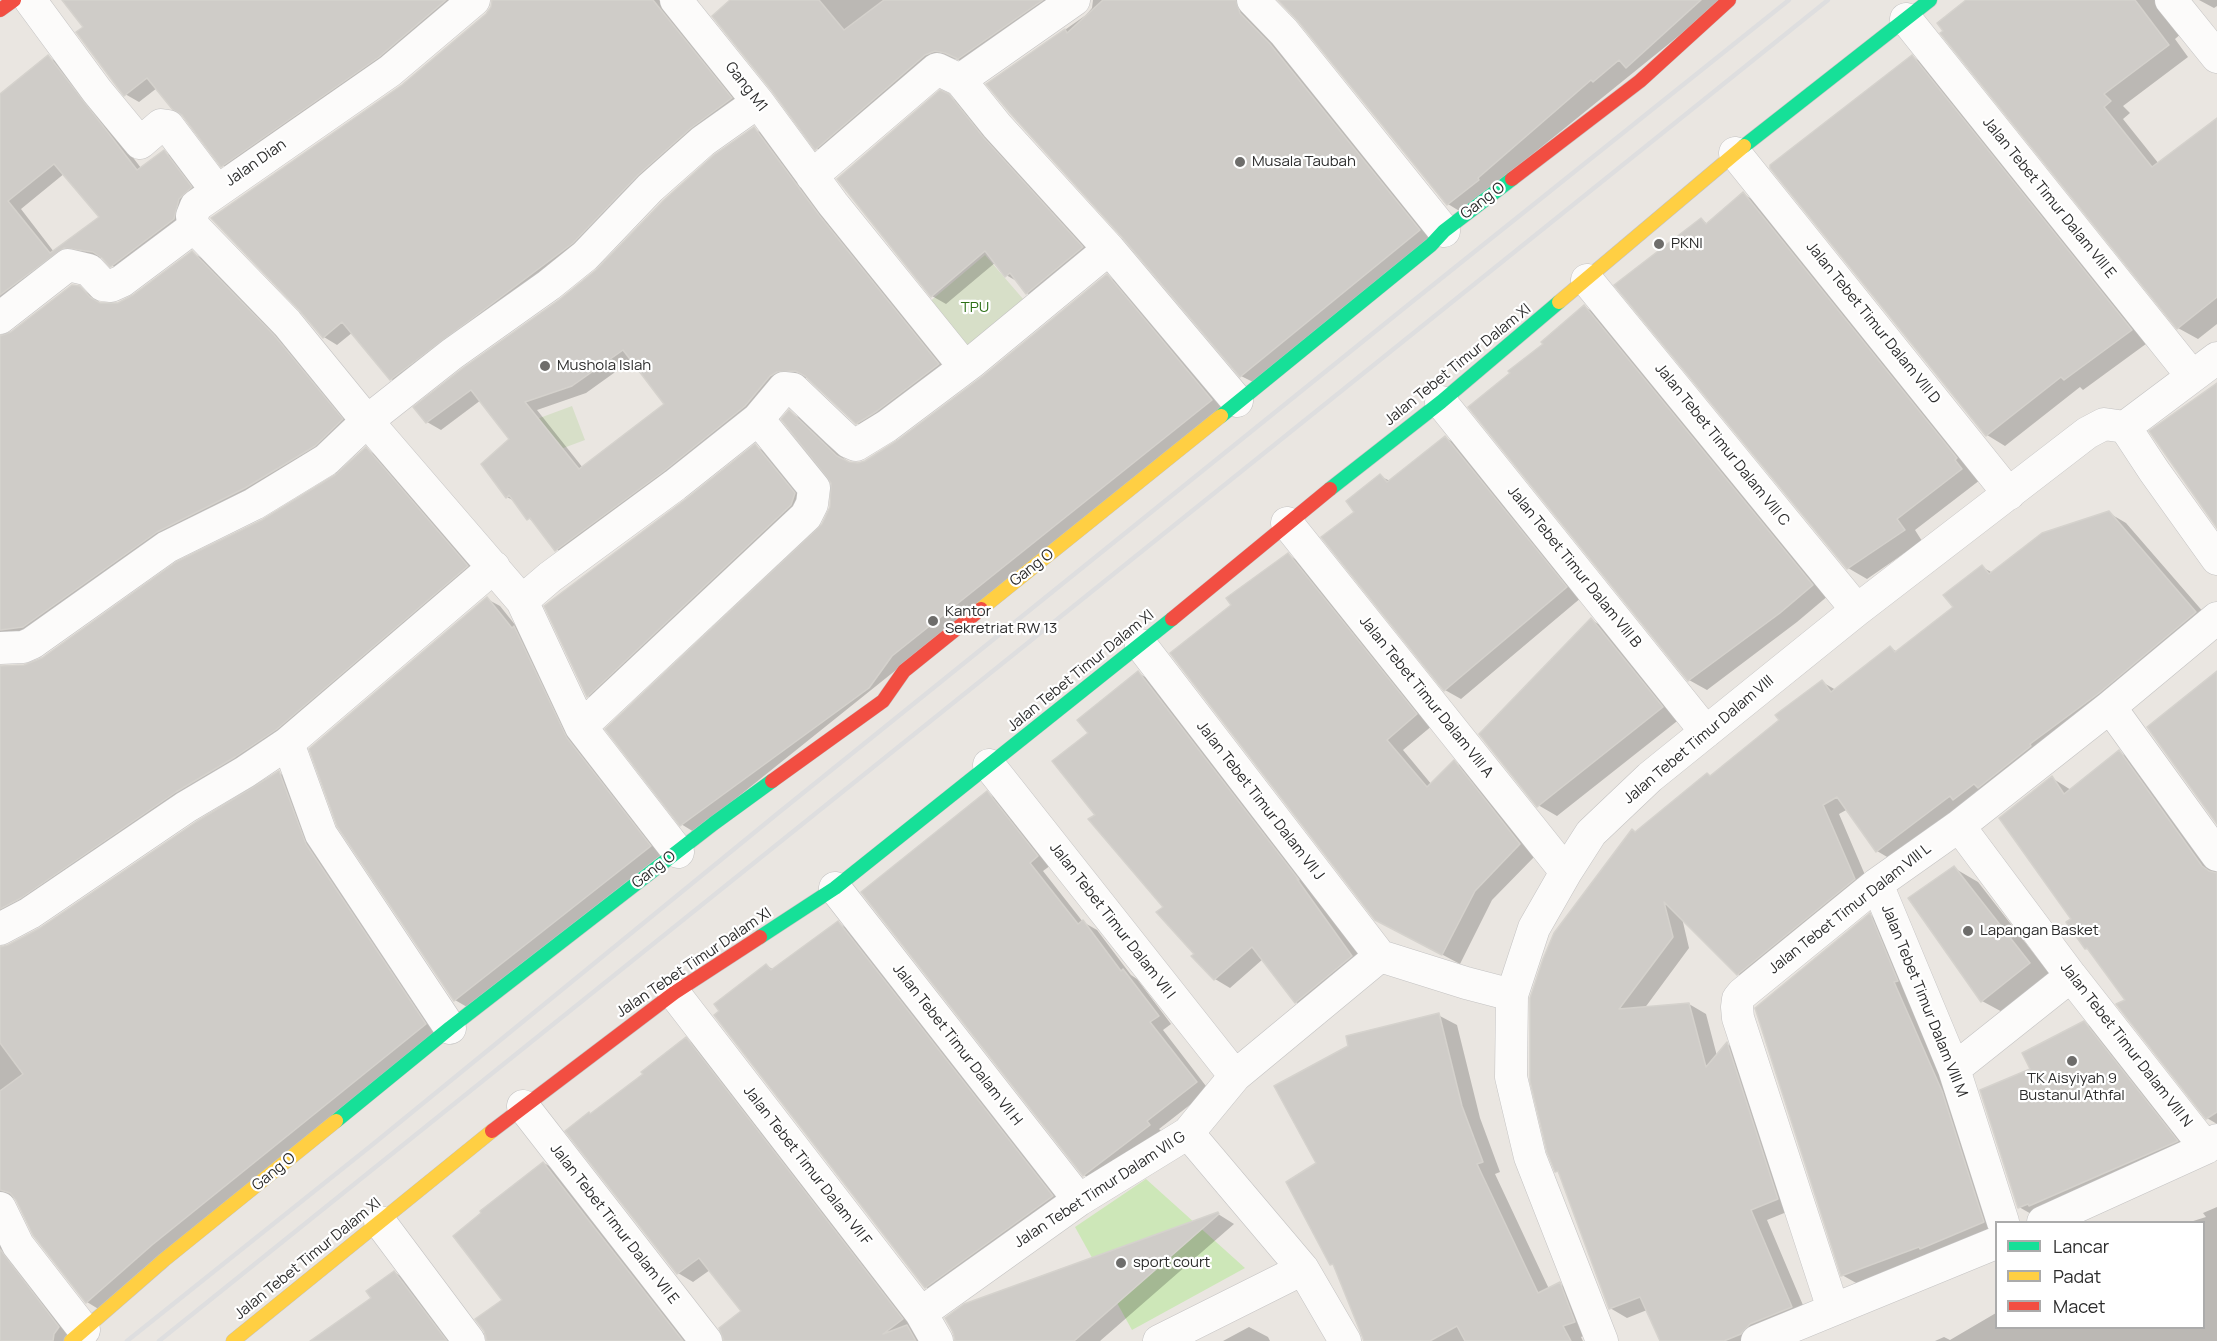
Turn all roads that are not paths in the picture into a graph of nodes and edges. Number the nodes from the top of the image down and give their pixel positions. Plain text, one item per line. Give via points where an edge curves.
1 (14, 0) edge
2 (30, 0) edge
3 (474, 0) edge
4 (676, 0) edge
5 (1074, 0) edge
6 (1253, 0) edge
7 (1729, 0) edge
8 (2171, 0) edge
9 (0, 10) edge
10 (1918, 10) edge
11 (2217, 57) edge
12 (949, 74) junction
13 (759, 102) junction
14 (1735, 153) junction
15 (812, 176) junction
16 (217, 190) junction
17 (194, 227) junction
18 (1444, 231) junction
19 (1109, 249) junction
20 (1587, 280) junction
21 (0, 318) edge
22 (2217, 358) edge
23 (968, 363) junction
24 (2192, 376) junction
25 (1237, 401) junction
26 (1441, 402) junction
27 (758, 419) junction
28 (367, 421) junction
29 (2125, 427) junction
30 (2009, 494) junction
31 (1287, 523) junction
32 (2217, 559) edge
33 (494, 567) junction
34 (522, 601) junction
35 (1857, 610) junction
36 (2217, 618) edge
37 (1141, 645) junction
38 (0, 648) edge
39 (2110, 707) junction
40 (580, 727) junction
41 (1706, 732) junction
42 (288, 743) junction
43 (989, 765) junction
44 (1959, 826) junction
45 (678, 852) junction
46 (2217, 855) edge
47 (1566, 872) junction
48 (1877, 884) junction
49 (835, 888) junction
50 (0, 929) edge
51 (1380, 956) junction
52 (2072, 976) junction
53 (674, 993) junction
54 (1512, 995) junction
55 (450, 1028) junction
56 (1954, 1069) junction
57 (1235, 1076) junction
58 (523, 1106) junction
59 (1188, 1133) junction
60 (2212, 1144) edge
61 (1079, 1200) junction
62 (0, 1208) edge
63 (2003, 1221) edge
64 (2045, 1221) edge
65 (380, 1222) junction
66 (1995, 1243) edge
67 (1303, 1269) junction
68 (1833, 1309) junction
69 (921, 1313) junction
70 (77, 1336) edge
71 (233, 1341) edge
72 (469, 1341) edge
73 (706, 1341) edge
74 (937, 1341) edge
75 (1159, 1341) edge
76 (1345, 1341) edge
77 (1602, 1341) edge
78 (1758, 1341) edge

1 - 9 street
2 - 16 street, Jalan Dian via 140,144 161,125 168,126
3 - 16 street, Jalan Dian via 390,71
4 - 13 street, Gang M1
5 - 12 street
6 - 18 street via 1284,32
7 - 18 street, Gang O via 1640,81
8 - 11 street
10 - 14 street, Jalan Tebet Timur Dalam XI
10 - 24 street, Jalan Tebet Timur Dalam VIII E
12 - 15 street
12 - 19 street
13 - 15 street, Gang M1
13 - 28 street via 703,141 650,188 585,256
14 - 20 street, Jalan Tebet Timur Dalam XI
14 - 30 street, Jalan Tebet Timur Dalam VIII D
15 - 23 street via 959,360
16 - 17 street via 196,206 192,216
17 - 21 street via 111,286 103,285 89,270 68,265
17 - 28 street via 286,322
18 - 25 street, Gang O
19 - 23 street
19 - 25 street
20 - 26 street, Jalan Tebet Timur Dalam XI
20 - 35 street, Jalan Tebet Timur Dalam VIII C
22 - 24 street
23 - 27 street via 856,445 793,389 784,388
24 - 29 street
25 - 45 street, Gang O via 904,671 883,702
26 - 31 street, Jalan Tebet Timur Dalam XI
26 - 41 street, Jalan Tebet Timur Dalam VIII B
27 - 34 street
27 - 40 street via 814,488 806,516
28 - 33 street
28 - 38 street via 326,460 254,504 167,547 32,644
29 - 30 street, Jalan Tebet Timur Dalam VIII via 2104,424 2096,428
29 - 32 street
30 - 35 street, Jalan Tebet Timur Dalam VIII
31 - 37 street, Jalan Tebet Timur Dalam XI
31 - 47 street, Jalan Tebet Timur Dalam VIII A
33 - 34 street
33 - 42 street
34 - 40 street
35 - 41 street, Jalan Tebet Timur Dalam VIII
36 - 39 street, Jalan Tebet Timur Dalam VIII L
37 - 43 street, Jalan Tebet Timur Dalam XI
37 - 51 street, Jalan Tebet Timur Dalam VII J
39 - 44 street, Jalan Tebet Timur Dalam VIII L
39 - 46 street
40 - 45 street
41 - 47 street, Jalan Tebet Timur Dalam VIII via 1650,777 1591,833
42 - 50 street
42 - 55 street via 321,834
43 - 49 street, Jalan Tebet Timur Dalam XI
43 - 57 street, Jalan Tebet Timur Dalam VII I
44 - 48 street, Jalan Tebet Timur Dalam VIII L
44 - 52 street, Jalan Tebet Timur Dalam VIII N
45 - 55 street, Gang O
47 - 54 street, Jalan Tebet Timur Dalam VIII via 1534,928
48 - 56 street, Jalan Tebet Timur Dalam VIII M
48 - 68 street, Jalan Tebet Timur Dalam VIII L via 1742,994 1737,1006
49 - 53 street, Jalan Tebet Timur Dalam XI
49 - 61 street, Jalan Tebet Timur Dalam VII H
51 - 54 street
51 - 57 street, Jalan Tebet Timur Dalam VII G
52 - 56 street
52 - 60 street, Jalan Tebet Timur Dalam VIII N
53 - 58 street, Jalan Tebet Timur Dalam XI
53 - 69 street, Jalan Tebet Timur Dalam VII F
54 - 77 street, Jalan Tebet Timur Dalam VIII via 1511,1077 1530,1157
55 - 70 street, Gang O
56 - 63 street, Jalan Tebet Timur Dalam VIII M
57 - 59 street, Jalan Tebet Timur Dalam VII G
58 - 65 street, Jalan Tebet Timur Dalam XI
58 - 73 street, Jalan Tebet Timur Dalam VII E
59 - 61 street, Jalan Tebet Timur Dalam VII G
59 - 67 street
60 - 64 street
61 - 69 street, Jalan Tebet Timur Dalam VII G
62 - 70 street via 18,1245
65 - 71 street, Jalan Tebet Timur Dalam XI
65 - 72 street
66 - 68 street
67 - 75 street
67 - 76 street
68 - 78 street
69 - 74 street, Jalan Tebet Timur Dalam VII F

